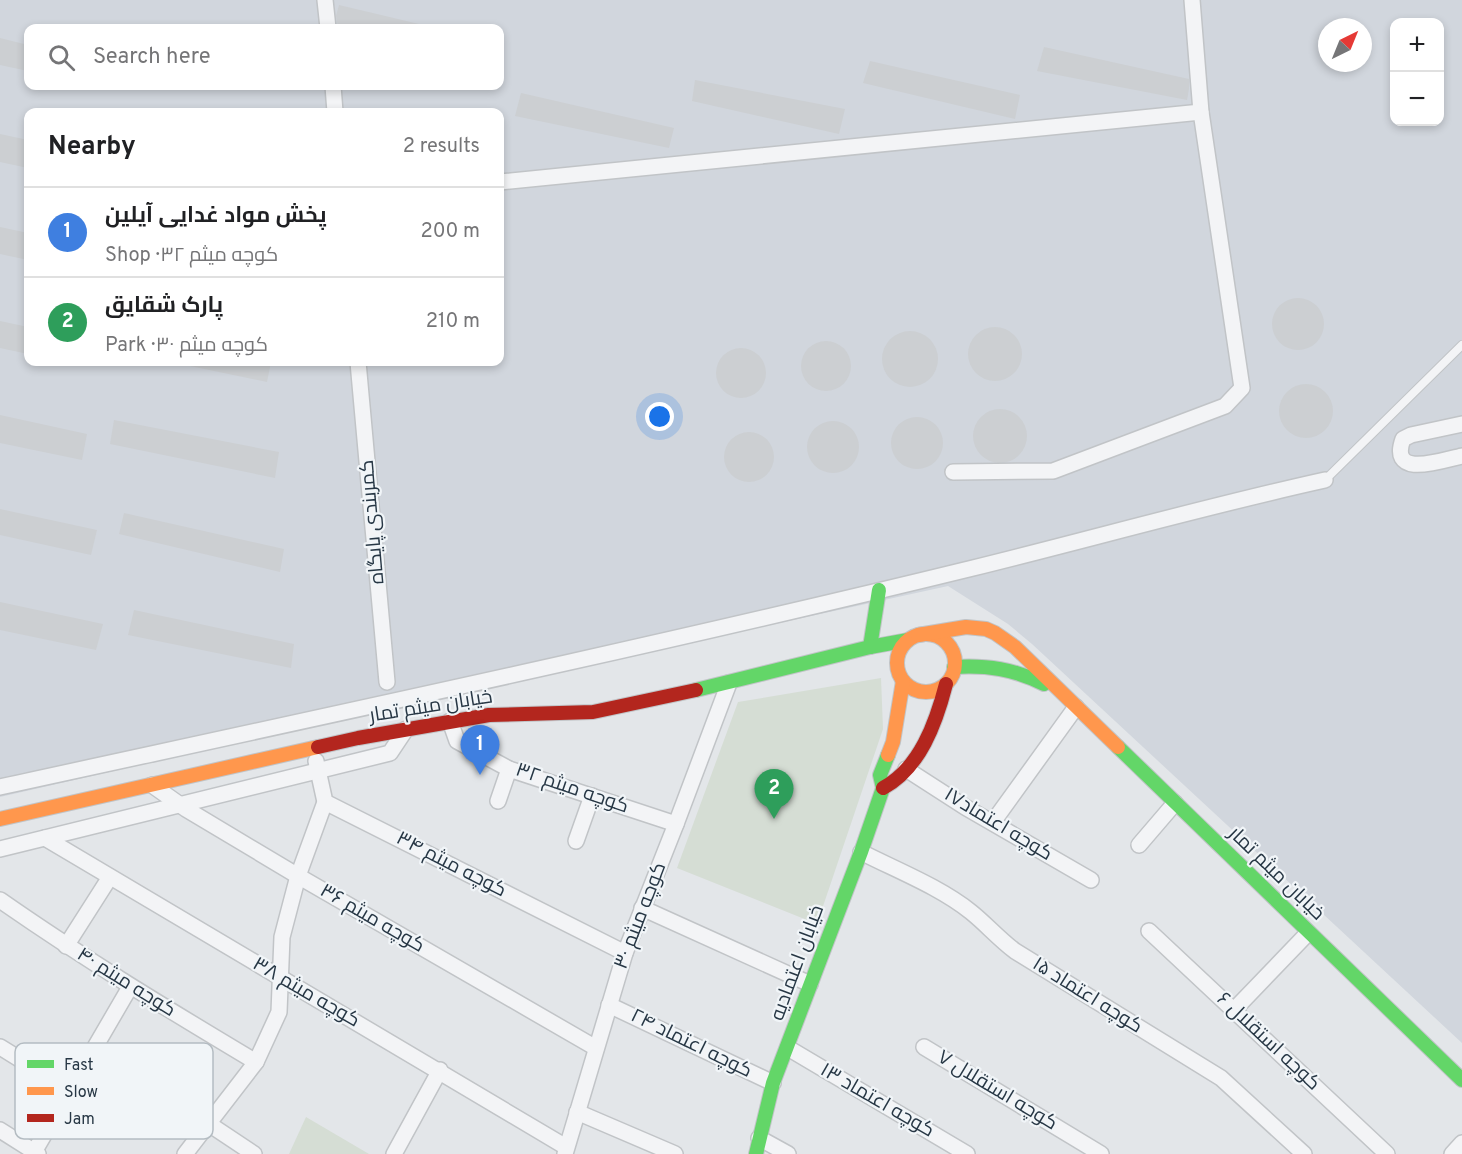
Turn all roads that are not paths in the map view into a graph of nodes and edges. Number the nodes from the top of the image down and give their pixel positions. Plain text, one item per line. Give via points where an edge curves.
1 (325, 0) edge
2 (1192, 0) edge
3 (328, 24) edge
4 (333, 90) edge
5 (335, 108) edge
6 (1202, 112) junction
7 (504, 182) edge
8 (1462, 345) edge
9 (358, 366) edge
10 (1462, 424) edge
11 (1462, 456) edge
12 (953, 472) dead end
13 (1325, 480) joint
14 (879, 590) junction
15 (913, 638) junction
16 (870, 647) junction
17 (954, 667) junction
18 (900, 676) junction
19 (387, 682) dead end
20 (729, 682) junction
21 (946, 684) junction
22 (1063, 694) junction
23 (1076, 707) junction
24 (450, 721) junction
25 (406, 729) junction
26 (313, 749) junction
27 (509, 769) junction
28 (906, 769) junction
29 (318, 770) junction
30 (152, 785) junction
31 (0, 787) edge
32 (883, 788) junction
33 (592, 796) junction
34 (498, 801) dead end
35 (325, 802) junction
36 (1175, 802) junction
37 (180, 805) junction
38 (0, 819) edge
39 (993, 822) junction
40 (676, 824) junction
41 (45, 838) junction
42 (576, 841) dead end
43 (1139, 845) dead end
44 (0, 849) edge
45 (861, 852) junction
46 (298, 876) junction
47 (110, 877) junction
48 (1090, 880) dead end
49 (0, 900) edge
50 (642, 908) junction
51 (1149, 931) dead end
52 (1308, 933) junction
53 (66, 946) junction
54 (625, 953) junction
55 (280, 978) junction
56 (810, 984) junction
57 (130, 987) junction
58 (609, 1005) junction
59 (1234, 1010) junction
60 (98, 1043) edge
61 (0, 1047) edge
62 (924, 1047) dead end
63 (596, 1048) junction
64 (788, 1048) junction
65 (15, 1056) edge
66 (256, 1062) junction
67 (440, 1070) junction
68 (1462, 1080) edge
69 (773, 1083) junction
70 (577, 1112) junction
71 (213, 1119) edge
72 (213, 1127) edge
73 (0, 1130) edge
74 (759, 1138) junction
75 (44, 1139) edge
76 (197, 1139) edge
77 (1462, 1143) edge
78 (566, 1150) edge
79 (36, 1153) edge
80 (185, 1154) edge
81 (254, 1154) edge
82 (394, 1154) edge
83 (675, 1154) edge
84 (756, 1154) edge
85 (788, 1154) edge
86 (967, 1154) edge
87 (1101, 1154) edge
88 (1304, 1154) edge
89 (1387, 1154) edge
90 (1452, 1154) edge

1 - 3 street
2 - 6 street
4 - 5 street
6 - 7 street
6 - 12 street via 1242,388 1225,406 1053,471
8 - 13 lane
9 - 19 street, کمربندی پایگاه
10 - 11 street via 1411,435 1403,439 1400,447 1401,456 1416,466
13 - 14 street
14 - 16 street
14 - 31 street via 498,679
15 - 16 street, خیابان میثم تمار
15 - 17 street via 940,638 954,656
15 - 18 street via 900,649
15 - 22 street, خیابان میثم تمار via 956,627 994,633 1015,647
16 - 18 street
16 - 20 street, خیابان میثم تمار
17 - 21 street
17 - 22 street, خیابان میثم تمار via 1020,671
18 - 21 street via 911,689 922,692 933,692
18 - 32 street, خیابان اعتمادیه via 893,742 880,775
20 - 24 street, خیابان میثم تمار via 593,712 489,715
20 - 40 street, کوچه میثم ۳۰
21 - 28 street via 935,722
22 - 23 street, خیابان میثم تمار
23 - 36 street, خیابان میثم تمار
23 - 39 street
24 - 25 street, خیابان میثم تمار
24 - 27 street, کوچه میثم ۳۲ via 457,741
25 - 26 street, خیابان میثم تمار
25 - 29 street via 390,753
26 - 29 street
26 - 30 street, خیابان میثم تمار
27 - 33 street, کوچه میثم ۳۲
27 - 34 street
28 - 32 street via 894,784
28 - 39 street, کوچه اعتماد۱۷
29 - 35 street
29 - 37 street
30 - 37 street, کوچه میثم ۳۶
30 - 38 street, خیابان میثم تمار
32 - 45 street, خیابان اعتمادیه
33 - 40 street, کوچه میثم ۳۲
33 - 42 street
35 - 46 street
35 - 54 street, کوچه میثم ۳۴
36 - 43 street
36 - 52 street, خیابان میثم تمار
37 - 41 street
37 - 46 street, کوچه میثم ۳۶
39 - 48 street, کوچه اعتماد۱۷
40 - 50 street, کوچه میثم ۳۰
41 - 44 street
41 - 47 street, کوچه میثم ۳۸
45 - 56 street, خیابان اعتمادیه
45 - 88 street, کوچه اعتماد ۱۵ via 970,911 1015,951 1221,1078
46 - 55 street via 282,937
46 - 63 street, کوچه میثم ۳۶
47 - 53 street
47 - 55 street, کوچه میثم ۳۸
49 - 53 street, کوچه میثم ۴۰
50 - 54 street, کوچه میثم ۳۰
50 - 56 street
51 - 59 street, کوچه استقلال ۶
52 - 59 street
52 - 68 street, خیابان میثم تمار
53 - 57 street, کوچه میثم ۴۰
54 - 58 street, کوچه میثم ۳۰
55 - 66 street via 279,1012
55 - 67 street, کوچه میثم ۳۸
56 - 64 street, خیابان اعتمادیه
57 - 60 street
57 - 66 street, کوچه میثم ۴۰
58 - 63 street, کوچه میثم ۳۰
58 - 69 street, کوچه اعتماد ۲۴
59 - 89 street, کوچه استقلال ۶
61 - 65 street
62 - 87 street, کوچه استقلال ۷
63 - 70 street, کوچه میثم ۳۰
64 - 69 street, خیابان اعتمادیه
64 - 86 street, کوچه اعتماد ۱۳
66 - 71 street
67 - 78 street, کوچه میثم ۳۸
67 - 82 street
69 - 74 street, خیابان اعتمادیه
70 - 78 street, کوچه میثم ۳۰
70 - 83 street
72 - 81 street
73 - 79 street
74 - 84 street, خیابان اعتمادیه
74 - 85 street
75 - 79 street
76 - 80 street
77 - 90 street

